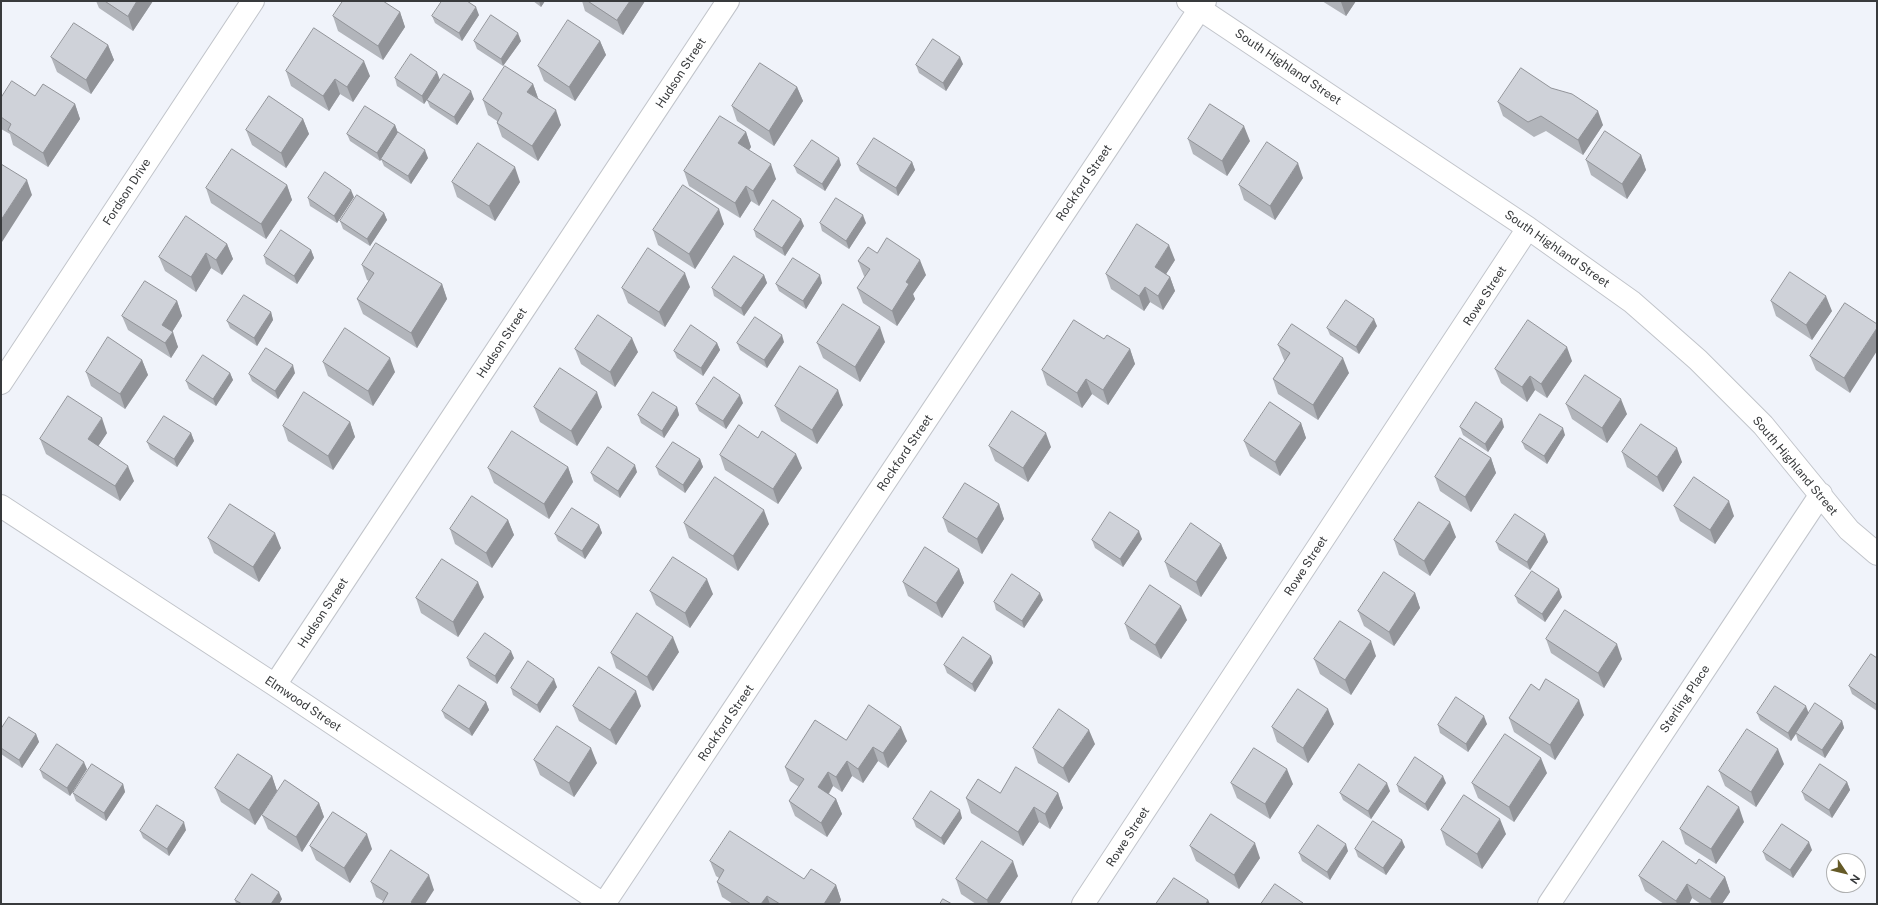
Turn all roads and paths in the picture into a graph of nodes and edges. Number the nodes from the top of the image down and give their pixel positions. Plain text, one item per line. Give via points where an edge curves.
1 (253, 1) edge
2 (728, 1) edge
3 (1198, 4) edge
4 (1528, 228) junction
5 (1, 383) edge
6 (1821, 494) junction
7 (1, 506) edge
8 (1877, 554) edge
9 (275, 685) junction
10 (604, 904) edge
11 (1083, 904) edge
12 (1549, 904) edge

1 - 5 street, Fordson Drive
2 - 9 street, Hudson Street
3 - 4 street, South Highland Street
3 - 10 street, Rockford Street
4 - 6 street, South Highland Street via 1632,302 1698,360 1763,425
4 - 11 street, Rowe Street
6 - 8 street, South Highland Street via 1849,530
6 - 12 street, Sterling Place
7 - 9 street, Elmwood Street
9 - 10 street, Elmwood Street

